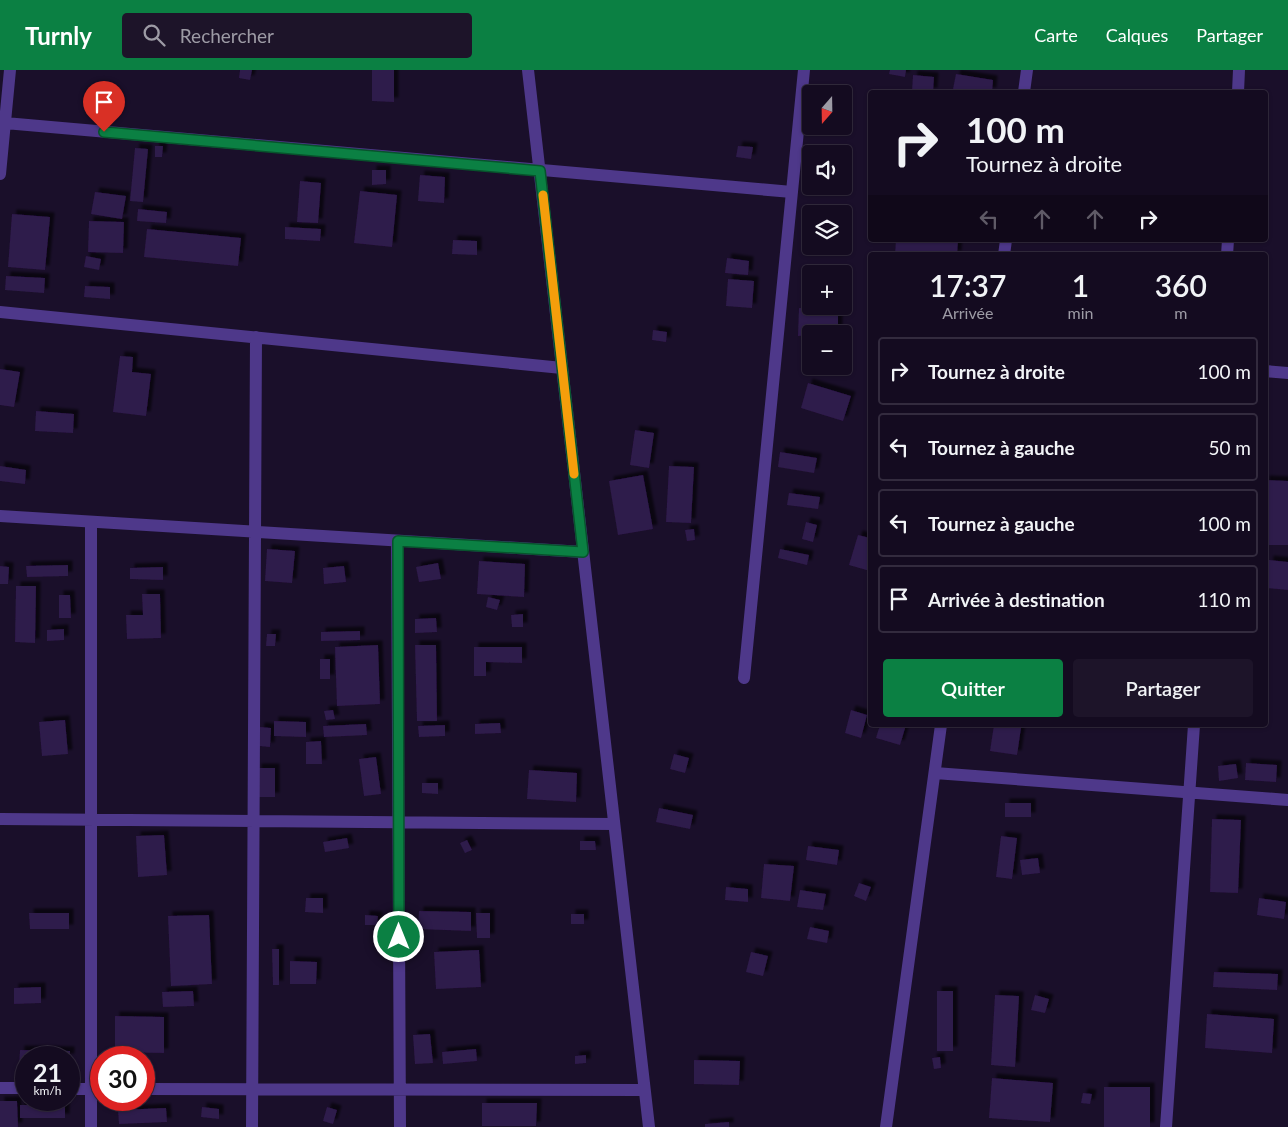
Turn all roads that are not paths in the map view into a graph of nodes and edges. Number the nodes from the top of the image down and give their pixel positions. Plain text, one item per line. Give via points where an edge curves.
1 (10, 70) edge
2 (528, 70) edge
3 (804, 70) edge
4 (1027, 70) edge
5 (1240, 70) edge
6 (1024, 90) edge
7 (1238, 90) edge
8 (5, 123) junction
9 (540, 171) junction
10 (0, 174) edge
11 (792, 192) junction
12 (0, 312) edge
13 (256, 337) junction
14 (562, 368) junction
15 (1268, 371) edge
16 (1288, 373) edge
17 (0, 516) edge
18 (91, 522) junction
19 (255, 532) junction
20 (398, 541) junction
21 (583, 552) junction
22 (744, 678) dead end
23 (941, 727) edge
24 (1194, 727) edge
25 (935, 773) junction
26 (1189, 793) junction
27 (1288, 800) edge
28 (0, 819) edge
29 (91, 820) junction
30 (254, 822) junction
31 (399, 823) junction
32 (614, 824) junction
33 (95, 1046) edge
34 (0, 1088) edge
35 (15, 1088) edge
36 (155, 1089) edge
37 (252, 1089) junction
38 (400, 1089) junction
39 (644, 1090) junction
40 (93, 1111) edge
41 (91, 1127) edge
42 (252, 1127) edge
43 (400, 1127) edge
44 (649, 1127) edge
45 (886, 1127) edge
46 (1166, 1127) edge

1 - 8 street
2 - 9 street
3 - 11 street
4 - 6 street
5 - 7 street
8 - 9 street
8 - 10 street
9 - 11 street
9 - 14 street
11 - 22 street
12 - 13 street
13 - 14 street
13 - 19 street
14 - 21 street
15 - 16 street
17 - 18 street
18 - 19 street
18 - 29 street
19 - 20 street
19 - 30 street
20 - 21 street
20 - 31 street
21 - 32 street
23 - 25 street
24 - 26 street
25 - 26 street
25 - 45 street
26 - 27 street
26 - 46 street
28 - 29 street
29 - 30 street
29 - 33 street
30 - 31 street
30 - 37 street
31 - 32 street
31 - 38 street
32 - 39 street
34 - 35 street
36 - 37 street
37 - 38 street
37 - 42 street
38 - 39 street
38 - 43 street
39 - 44 street
40 - 41 street

